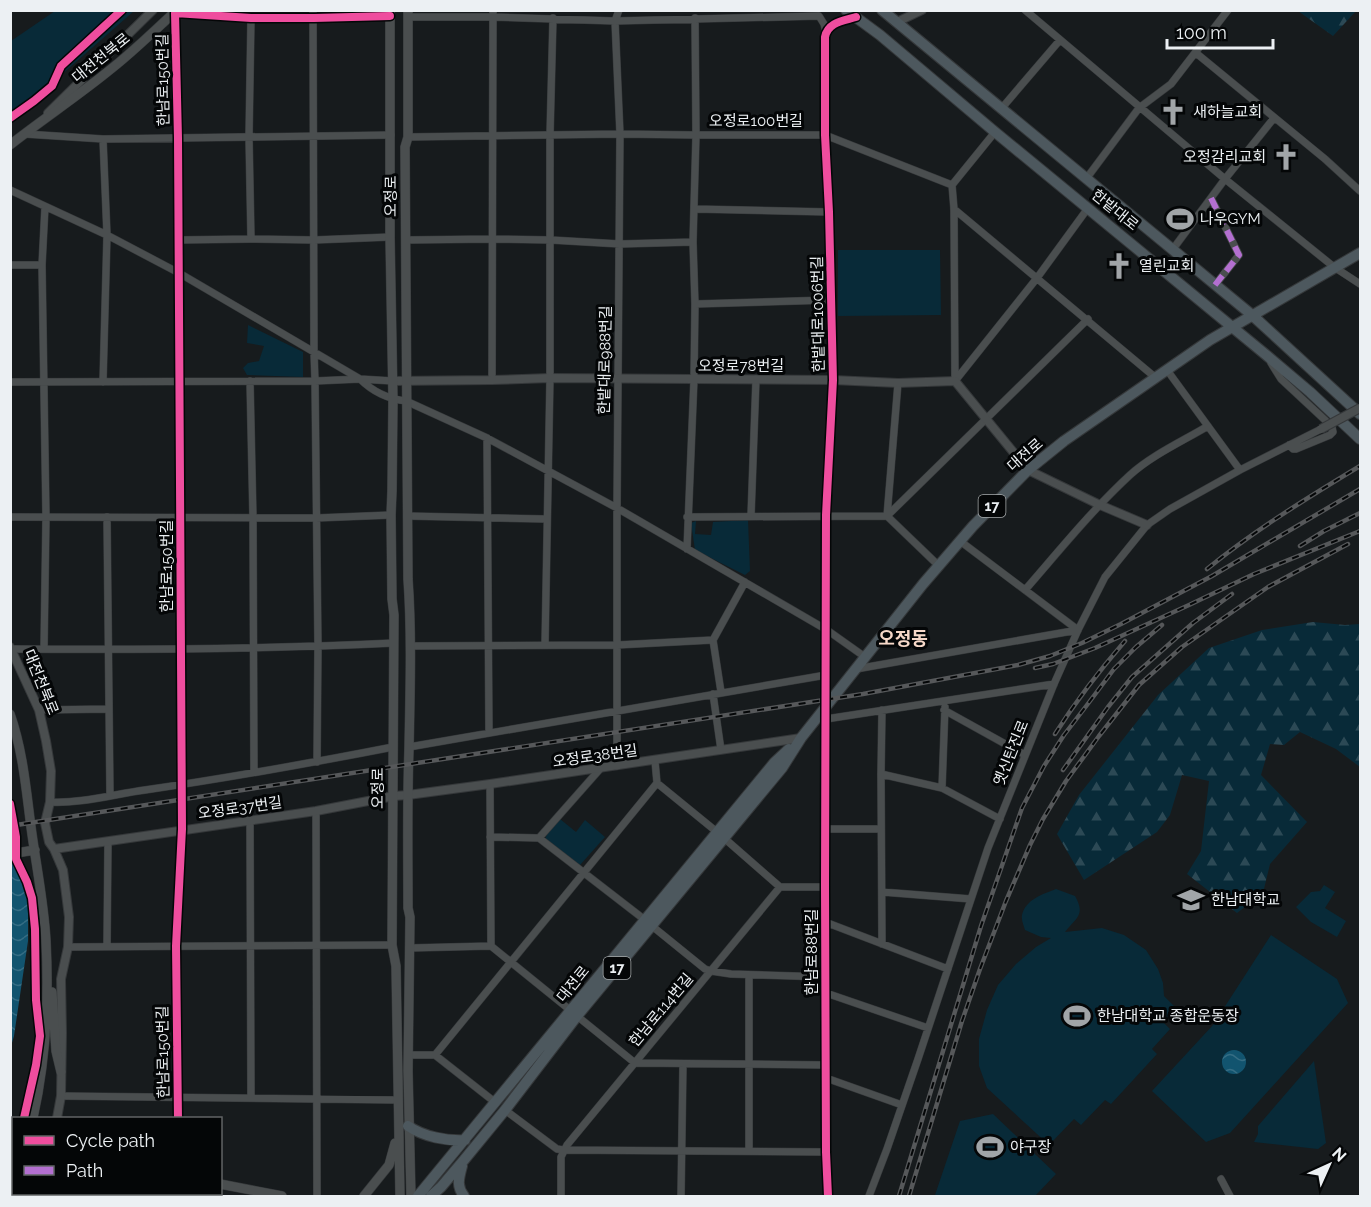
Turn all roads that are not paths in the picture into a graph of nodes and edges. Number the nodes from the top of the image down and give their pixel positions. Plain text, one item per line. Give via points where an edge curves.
1 (153, 10) edge
2 (619, 10) edge
3 (846, 10) edge
4 (882, 10) edge
5 (922, 10) edge
6 (1025, 10) edge
7 (1228, 10) edge
8 (176, 12) edge
9 (390, 13) edge
10 (818, 13) edge
11 (313, 14) edge
12 (408, 14) edge
13 (493, 14) edge
14 (856, 17) junction
15 (251, 18) junction
16 (553, 18) junction
17 (694, 18) junction
18 (615, 21) junction
19 (897, 22) junction
20 (826, 32) junction
21 (1060, 40) junction
22 (109, 53) junction
23 (1196, 53) junction
24 (71, 101) junction
25 (1139, 108) junction
26 (1001, 109) junction
27 (1274, 118) junction
28 (36, 125) junction
29 (994, 132) junction
30 (25, 134) junction
31 (620, 134) junction
32 (391, 135) junction
33 (550, 135) junction
34 (696, 135) junction
35 (825, 135) junction
36 (249, 136) junction
37 (314, 136) junction
38 (408, 136) junction
39 (492, 136) junction
40 (178, 138) junction
41 (103, 139) junction
42 (10, 145) edge
43 (1086, 179) junction
44 (1225, 179) junction
45 (952, 185) junction
46 (10, 190) edge
47 (1360, 191) edge
48 (1211, 198) junction
49 (45, 207) junction
50 (1088, 208) junction
51 (695, 209) junction
52 (954, 209) junction
53 (829, 212) junction
54 (107, 235) junction
55 (390, 237) junction
56 (251, 238) junction
57 (492, 239) junction
58 (178, 240) junction
59 (314, 240) junction
60 (406, 240) junction
61 (551, 240) junction
62 (693, 242) junction
63 (620, 244) junction
64 (1173, 249) junction
65 (1360, 253) edge
66 (10, 265) edge
67 (42, 265) junction
68 (1334, 267) junction
69 (179, 273) junction
70 (1037, 278) junction
71 (1360, 284) edge
72 (1215, 285) junction
73 (830, 300) junction
74 (695, 303) junction
75 (1252, 315) junction
76 (1088, 319) junction
77 (1232, 326) junction
78 (314, 352) junction
79 (1265, 354) junction
80 (1167, 370) junction
81 (550, 378) junction
82 (618, 378) junction
83 (1156, 378) junction
84 (360, 379) junction
85 (694, 379) junction
86 (756, 379) junction
87 (492, 380) junction
88 (833, 380) junction
89 (250, 381) junction
90 (315, 381) junction
91 (393, 381) junction
92 (406, 381) junction
93 (955, 381) junction
94 (10, 382) edge
95 (43, 382) junction
96 (102, 382) junction
97 (179, 382) junction
98 (898, 383) junction
99 (393, 400) junction
100 (406, 401) junction
101 (1360, 408) edge
102 (1360, 414) edge
103 (986, 419) junction
104 (1208, 426) junction
105 (1321, 429) joint
106 (487, 438) junction
107 (1360, 439) edge
108 (1289, 445) junction
109 (1028, 470) junction
110 (1240, 470) junction
111 (547, 471) junction
112 (1100, 505) junction
113 (617, 508) junction
114 (390, 514) junction
115 (826, 515) junction
116 (407, 516) junction
117 (751, 516) junction
118 (887, 516) junction
119 (10, 517) edge
120 (46, 517) junction
121 (107, 517) junction
122 (180, 517) junction
123 (687, 517) junction
124 (253, 518) junction
125 (316, 518) junction
126 (488, 519) junction
127 (546, 519) junction
128 (1147, 525) junction
129 (960, 541) junction
130 (687, 549) junction
131 (939, 566) junction
132 (745, 582) junction
133 (1025, 590) junction
134 (827, 630) junction
135 (1078, 630) junction
136 (713, 640) junction
137 (394, 643) junction
138 (489, 645) junction
139 (545, 645) junction
140 (617, 645) junction
141 (318, 646) junction
142 (410, 646) junction
143 (254, 647) junction
144 (11, 648) edge
145 (44, 649) junction
146 (109, 649) junction
147 (181, 649) junction
148 (865, 657) junction
149 (856, 669) junction
150 (826, 675) junction
151 (1054, 684) junction
152 (717, 693) junction
153 (945, 700) junction
154 (826, 707) junction
155 (108, 709) junction
156 (39, 710) junction
157 (882, 710) junction
158 (944, 710) junction
159 (617, 711) junction
160 (10, 714) edge
161 (826, 719) junction
162 (489, 732) junction
163 (801, 738) junction
164 (393, 747) junction
165 (409, 747) junction
166 (722, 750) junction
167 (1025, 755) junction
168 (655, 761) junction
169 (317, 762) junction
170 (617, 766) junction
171 (600, 768) junction
172 (254, 772) junction
173 (881, 774) junction
174 (657, 783) junction
175 (182, 784) junction
176 (490, 784) junction
177 (942, 788) junction
178 (110, 795) junction
179 (408, 795) junction
180 (394, 796) junction
181 (50, 802) junction
182 (316, 811) junction
183 (1000, 819) junction
184 (250, 820) junction
185 (182, 829) junction
186 (825, 829) junction
187 (881, 829) junction
188 (721, 835) junction
189 (490, 837) junction
190 (540, 838) junction
191 (108, 842) junction
192 (54, 849) junction
193 (35, 850) junction
194 (11, 854) edge
195 (584, 872) junction
196 (780, 887) junction
197 (825, 887) junction
198 (882, 892) junction
199 (41, 897) junction
200 (971, 899) junction
201 (825, 922) junction
202 (649, 923) junction
203 (882, 944) junction
204 (392, 945) junction
205 (107, 946) junction
206 (176, 946) junction
207 (250, 946) junction
208 (316, 946) junction
209 (491, 946) junction
210 (68, 947) junction
211 (409, 948) junction
212 (510, 962) junction
213 (948, 969) junction
214 (711, 971) junction
215 (749, 975) junction
216 (825, 977) junction
217 (826, 993) junction
218 (574, 1013) junction
219 (928, 1028) junction
220 (409, 1055) junction
221 (435, 1055) junction
222 (635, 1063) junction
223 (683, 1064) junction
224 (749, 1065) junction
225 (826, 1065) junction
226 (61, 1072) junction
227 (826, 1078) junction
228 (61, 1096) junction
229 (178, 1098) junction
230 (250, 1098) junction
231 (317, 1099) junction
232 (398, 1100) junction
233 (902, 1105) junction
234 (501, 1106) junction
235 (33, 1117) edge
236 (57, 1117) edge
237 (178, 1117) edge
238 (408, 1126) junction
239 (398, 1132) junction
240 (465, 1140) junction
241 (564, 1150) junction
242 (682, 1151) junction
243 (749, 1152) junction
244 (826, 1152) junction
245 (464, 1160) junction
246 (1221, 1179) dead end
247 (222, 1184) edge
248 (282, 1197) edge
249 (316, 1197) edge
250 (364, 1197) edge
251 (400, 1197) edge
252 (411, 1197) edge
253 (418, 1197) edge
254 (431, 1197) edge
255 (464, 1197) edge
256 (561, 1197) edge
257 (681, 1197) edge
258 (828, 1197) edge
259 (869, 1197) edge
260 (1230, 1197) edge

1 - 22 street
2 - 18 street, 한밭대로988번길
3 - 14 main road, 한밭대로
4 - 19 main road, 한밭대로
5 - 19 street
6 - 21 street
7 - 23 street
8 - 15 street
8 - 24 main road, 대전천북로
8 - 40 street, 한남로150번길
9 - 11 street
9 - 32 main road, 오정로
10 - 17 street
10 - 20 street
11 - 15 street
11 - 37 street
12 - 13 street
12 - 38 main road, 오정로
13 - 16 street
13 - 39 street
14 - 20 street via 835,23
14 - 29 main road, 한밭대로
15 - 36 street
16 - 18 street
16 - 33 street
17 - 18 street
17 - 34 street
18 - 31 street, 한밭대로988번길
19 - 26 main road, 한밭대로
20 - 35 street, 한밭대로1006번길
21 - 25 street
21 - 26 street
22 - 24 street
22 - 28 street
23 - 25 street via 1171,84
23 - 27 street
24 - 28 main road, 대전천북로
25 - 43 street
25 - 44 street
26 - 43 main road, 한밭대로
27 - 44 street
27 - 47 street
28 - 30 main road, 대전천북로
29 - 45 street
29 - 50 main road, 한밭대로
30 - 41 street
30 - 42 main road, 대전천북로
31 - 33 street, 오정로100번길
31 - 34 street, 오정로100번길
31 - 63 street, 한밭대로988번길
32 - 37 street
32 - 55 main road, 오정로
33 - 39 street, 오정로100번길
33 - 61 street
34 - 35 street, 오정로100번길
34 - 51 street
35 - 45 street, 오정로100번길
35 - 53 street, 한밭대로1006번길
36 - 37 street
36 - 40 street
36 - 56 street
37 - 59 street
38 - 39 street, 오정로100번길
38 - 60 main road, 오정로
39 - 57 street
40 - 41 street
40 - 58 street, 한남로150번길
41 - 54 street
43 - 64 main road, 한밭대로
44 - 48 street
44 - 68 street
45 - 52 street
46 - 49 street
48 - 64 street
48 - 72 street via 1239,255
49 - 54 street
49 - 67 street
50 - 70 street
50 - 77 main road, 한밭대로
51 - 53 street
51 - 62 street
52 - 70 street
52 - 93 street
53 - 73 street, 한밭대로1006번길
54 - 69 street
54 - 96 street
55 - 59 street
55 - 91 main road, 오정로
56 - 58 street
56 - 59 street
57 - 60 street
57 - 61 street
57 - 87 street
58 - 69 street, 한남로150번길
59 - 78 street
60 - 92 main road, 오정로
61 - 63 street
61 - 81 street
62 - 63 street
62 - 74 street
63 - 82 street, 한밭대로988번길
64 - 72 main road, 한밭대로
65 - 68 main road, 대전로 / 17
66 - 67 street
67 - 95 street
68 - 71 street
68 - 75 main road, 대전로 / 17
69 - 78 street
69 - 97 street, 한남로150번길
70 - 76 street
70 - 93 street
72 - 75 main road, 한밭대로
73 - 74 street
73 - 88 street, 한밭대로1006번길
74 - 85 street
75 - 77 main road, 대전로 / 17
75 - 102 main road, 한밭대로
76 - 83 street
76 - 103 street
77 - 79 main road, 한밭대로
77 - 80 main road, 대전로 / 17
78 - 84 street
78 - 90 street
79 - 107 main road, 한밭대로
79 - 108 street via 1281,379 1332,427 1330,435 1293,449
80 - 83 main road, 대전로 / 17
80 - 104 street
81 - 82 street, 오정로78번길
81 - 87 street, 오정로78번길
81 - 111 street
82 - 85 street, 오정로78번길
82 - 113 street, 한밭대로988번길
83 - 109 main road, 대전로 / 17
84 - 90 street
84 - 91 street
84 - 99 street
85 - 86 street, 오정로78번길
85 - 123 street
86 - 88 street, 오정로78번길
86 - 117 street
87 - 92 street, 오정로78번길
88 - 98 street, 오정로78번길
88 - 115 street, 한밭대로1006번길
89 - 90 street
89 - 97 street
89 - 124 street
90 - 125 street
91 - 92 street
91 - 99 main road, 오정로
92 - 100 main road, 오정로
93 - 98 street, 오정로78번길
93 - 103 street
94 - 95 street
95 - 96 street
95 - 120 street
96 - 97 street
97 - 122 street, 한남로150번길
98 - 118 street
99 - 100 street
99 - 114 main road, 오정로
100 - 106 street
100 - 116 main road, 오정로
101 - 105 street, bridge
103 - 109 street
103 - 118 street
104 - 110 street
104 - 112 street via 1132,474
105 - 108 street, 옛신탄진로
106 - 111 street
106 - 126 street
108 - 110 street, 옛신탄진로
109 - 112 street
109 - 129 main road, 대전로 / 17
110 - 128 street, 옛신탄진로
111 - 113 street
111 - 127 street
112 - 128 street
112 - 133 street
113 - 130 street
113 - 140 street, 한밭대로988번길
114 - 125 street
114 - 137 main road, 오정로
115 - 117 street
115 - 118 street
115 - 134 street, 한밭대로1006번길
116 - 126 street
116 - 142 main road, 오정로
117 - 123 street
118 - 131 street
119 - 120 street
120 - 121 street
120 - 145 street
121 - 122 street
121 - 146 street
122 - 124 street
122 - 147 street, 한남로150번길
123 - 130 street
124 - 125 street
124 - 143 street
125 - 141 street
126 - 127 street
126 - 138 street
127 - 139 street
128 - 135 street, 옛신탄진로 via 1105,577
129 - 131 main road, 대전로 / 17
129 - 133 street
130 - 132 street
131 - 148 main road, 대전로 / 17
132 - 134 street
132 - 136 street
133 - 135 street
134 - 148 street
134 - 150 street, 한밭대로1006번길
135 - 149 street
135 - 151 street, 옛신탄진로
136 - 140 street
136 - 152 street
137 - 141 street
137 - 164 main road, 오정로
138 - 139 street
138 - 142 street
138 - 162 street
139 - 140 street
140 - 159 street, 한밭대로988번길
141 - 143 street
141 - 169 street
142 - 165 main road, 오정로
143 - 147 street
143 - 172 street
144 - 145 street
144 - 156 street, 대전천북로
145 - 146 street
146 - 147 street
146 - 155 street
147 - 175 street, 한남로150번길
148 - 149 main road, 대전로 / 17
149 - 154 main road, 대전로 / 17
150 - 152 street
150 - 154 street, 한밭대로1006번길
151 - 153 street
151 - 167 street, 옛신탄진로
152 - 159 street
152 - 166 street
153 - 157 street
153 - 158 street
154 - 161 street, 한남로88번길
154 - 163 main road, 대전로 / 17
155 - 156 street
155 - 178 street
156 - 181 street, 대전천북로 via 51,771
157 - 161 street
157 - 173 street
158 - 167 street
158 - 177 street
159 - 162 street
159 - 170 street, 한밭대로988번길
160 - 193 main road via 22,757
161 - 186 street, 한남로88번길
162 - 165 street
163 - 166 street, 오정로38번길
163 - 188 main road, 대전로 / 17 via 774,763
164 - 169 street
164 - 180 main road, 오정로
165 - 179 main road, 오정로
166 - 168 street, 오정로38번길
167 - 183 street, 옛신탄진로
168 - 170 street, 오정로38번길
168 - 174 street
169 - 172 street
170 - 171 street, 오정로38번길
171 - 176 street, 오정로38번길
171 - 190 street
172 - 175 street
173 - 177 street
173 - 187 street
174 - 188 street
174 - 195 street
175 - 178 street
175 - 185 street, 한남로150번길
176 - 179 street, 오정로38번길
176 - 189 street
177 - 183 street
178 - 181 street
179 - 180 street, 오정로38번길
179 - 211 main road, 오정로
180 - 182 street, 오정로37번길
180 - 204 main road, 오정로
181 - 192 street, 대전천북로 via 45,823
182 - 184 street, 오정로37번길
182 - 208 street
183 - 200 street, 옛신탄진로
184 - 185 street, 오정로37번길
184 - 207 street
185 - 191 street, 오정로37번길
185 - 206 street, 한남로150번길
186 - 187 street
186 - 197 street, 한남로88번길
187 - 198 street
188 - 196 street
188 - 202 main road, 대전로 / 17
189 - 190 street
189 - 209 street
190 - 195 street
191 - 192 street, 오정로37번길
191 - 205 street
192 - 210 street, 대전천북로 via 63,870 69,916
193 - 194 main road
193 - 199 main road
195 - 202 street
195 - 212 street
196 - 197 street
196 - 214 street, 한남로114번길
197 - 201 street, 한남로88번길
198 - 200 street
198 - 203 street
199 - 226 main road via 49,934 56,1051
199 - 235 main road via 47,1023
200 - 213 street, 옛신탄진로
201 - 203 street
201 - 216 street, 한남로88번길
202 - 214 street
202 - 218 main road, 대전로 / 17
203 - 213 street
204 - 208 street
204 - 232 main road, 오정로 via 396,966
205 - 206 street
205 - 210 street
206 - 207 street
206 - 229 street, 한남로150번길
207 - 208 street
207 - 230 street
208 - 231 street
209 - 211 street
209 - 212 street
210 - 226 street, 대전천북로 via 61,979
211 - 220 main road, 오정로
212 - 218 street
212 - 221 street
213 - 219 street, 옛신탄진로
214 - 215 street
214 - 222 street, 한남로114번길
215 - 216 street
215 - 224 street
216 - 217 street, 한남로88번길
217 - 219 street, 한남로88번길
217 - 225 street, 한남로88번길
218 - 222 street
218 - 234 main road, 대전로 / 17
219 - 233 street, 옛신탄진로
220 - 221 street
220 - 238 main road, 오정로
221 - 234 street
222 - 223 street
222 - 241 street, 한남로114번길
223 - 224 street
223 - 242 street
224 - 225 street
224 - 243 street
225 - 227 street, 한남로88번길
226 - 228 street, 대전천북로
227 - 233 street
227 - 244 street, 한남로88번길
228 - 229 street
228 - 236 street, 대전천북로
229 - 230 street
229 - 237 street, 한남로150번길
230 - 231 street
231 - 232 street
231 - 249 street
232 - 239 main road, 오정로
233 - 259 street, 옛신탄진로
234 - 240 main road, 대전로 / 17
234 - 241 street via 557,1149
234 - 245 main road, 대전로 / 17
238 - 240 main road via 452,1141
238 - 252 main road, 오정로
239 - 250 main road via 389,1165
239 - 251 main road, 오정로
240 - 253 main road, 대전로 / 17
241 - 242 street
241 - 256 street
242 - 243 street
242 - 257 street
243 - 244 street
244 - 258 street, 한남로88번길
245 - 254 main road, 대전로 / 17
245 - 255 main road via 458,1180
246 - 260 street
247 - 248 main road

